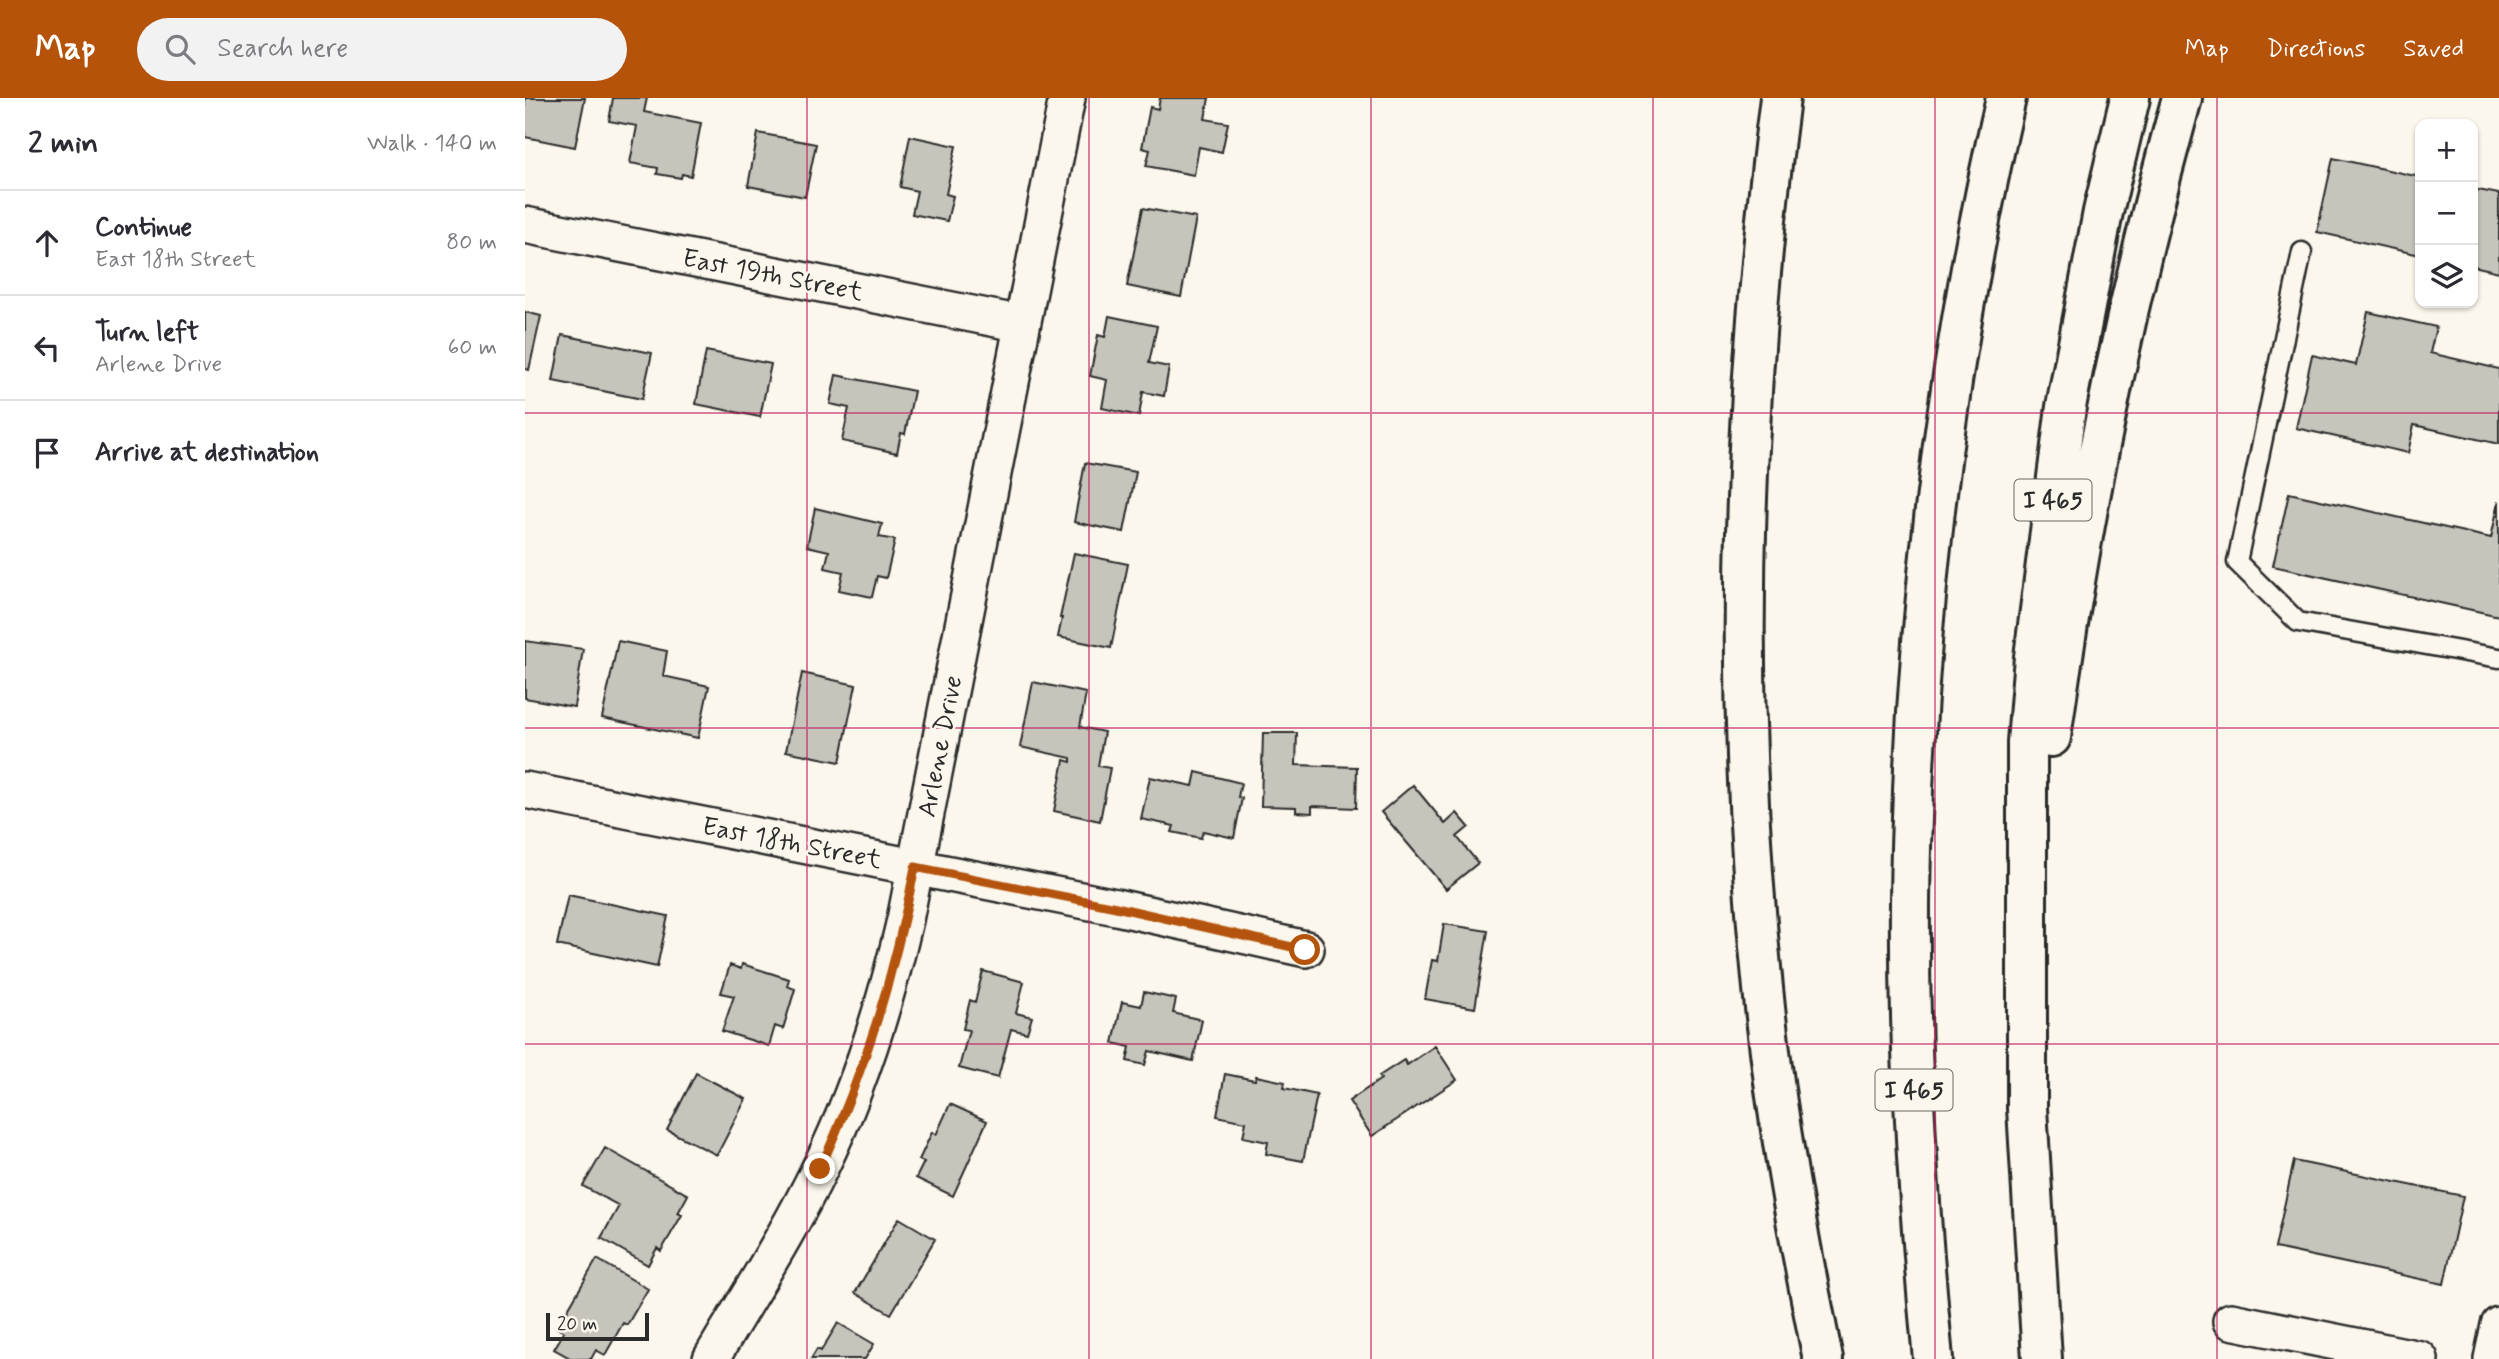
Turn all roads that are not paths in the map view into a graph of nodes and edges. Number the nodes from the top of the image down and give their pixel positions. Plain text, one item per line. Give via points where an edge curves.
1 (1067, 98) edge
2 (1780, 98) edge
3 (2006, 98) edge
4 (2130, 98) edge
5 (2182, 98) edge
6 (525, 225) edge
7 (2302, 252) dead end
8 (1022, 324) junction
9 (2499, 658) edge
10 (525, 790) edge
11 (915, 867) junction
12 (2028, 909) junction
13 (1305, 950) dead end
14 (2231, 1321) dead end
15 (2499, 1325) edge
16 (711, 1359) edge
17 (1823, 1359) edge
18 (1933, 1359) edge
19 (2042, 1359) edge
20 (2420, 1359) edge
21 (2492, 1359) edge

1 - 8 street, Arlene Drive
2 - 17 highway via 1751,400 1745,687 1762,988 1794,1215
3 - 18 highway, I 465 via 1949,405 1930,560 1911,820 1914,1113
4 - 12 highway, I 465 via 2103,212 2053,500 2027,742
5 - 12 highway via 2128,308 2094,481 2062,661
6 - 8 street, East 19th Street
7 - 9 lane via 2237,562 2298,622
8 - 11 street, Arlene Drive
10 - 11 street, East 18th Street
11 - 13 street, East 18th Street
11 - 16 street, Arlene Drive via 885,1000 853,1094 797,1212
12 - 19 highway, I 465 via 2027,1108
14 - 20 street
15 - 21 street

